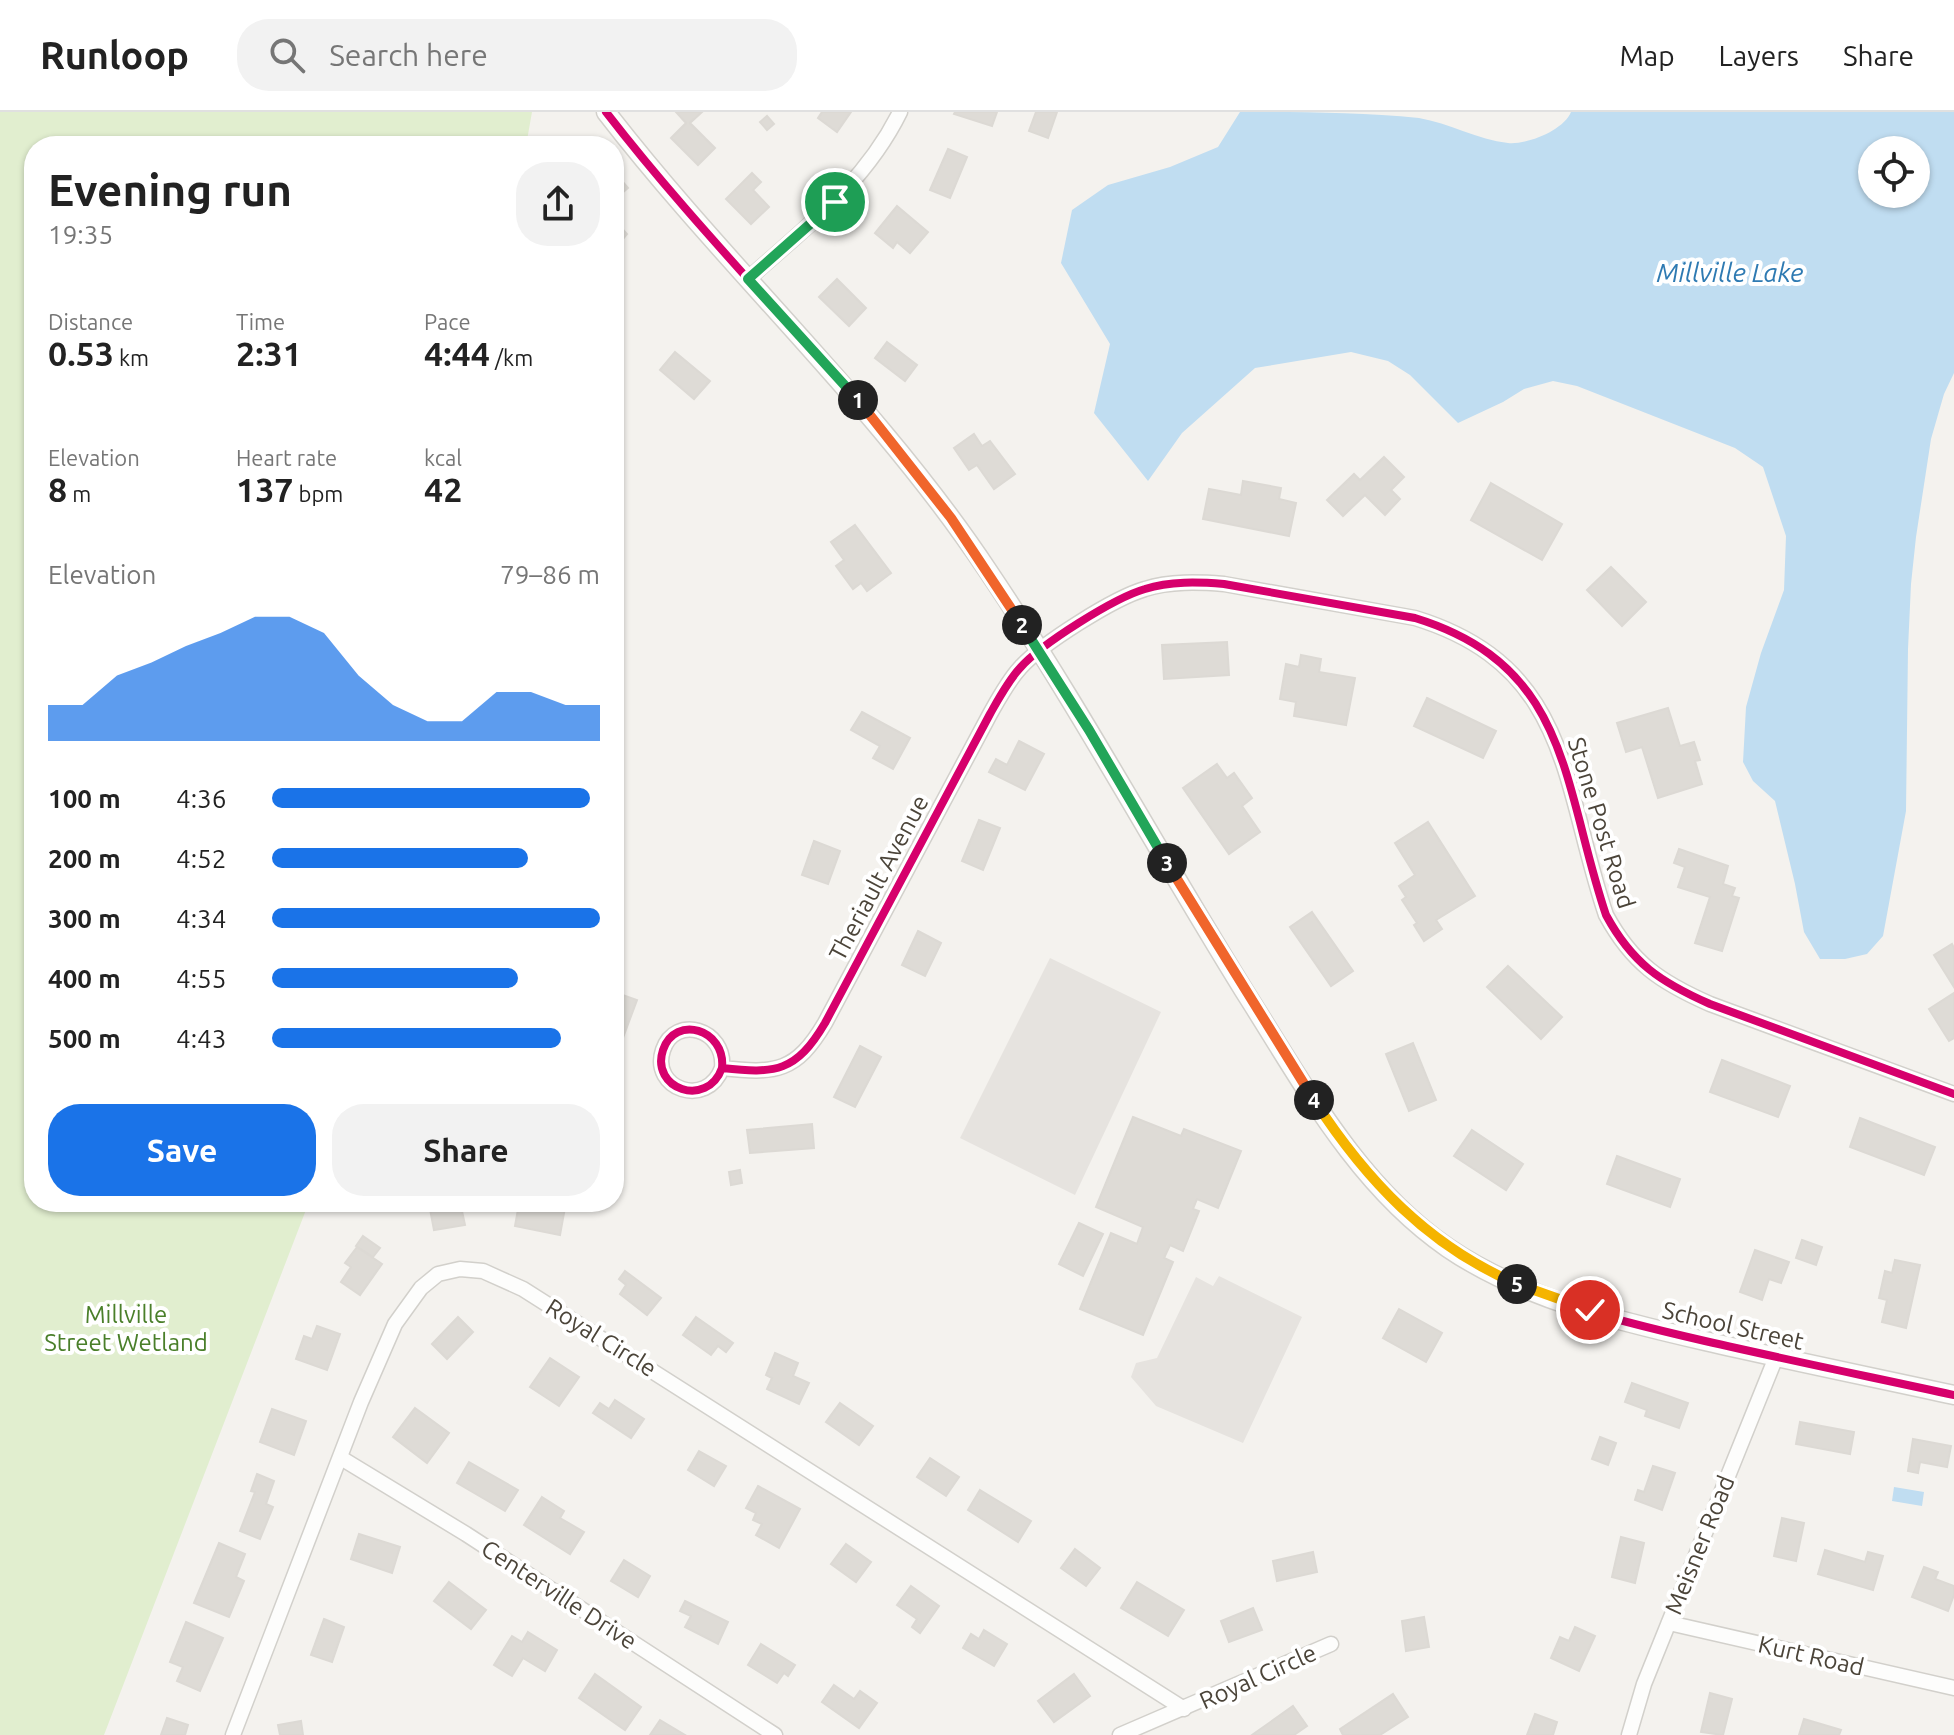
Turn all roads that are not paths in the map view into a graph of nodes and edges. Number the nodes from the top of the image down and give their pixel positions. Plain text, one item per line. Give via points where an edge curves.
1 (606, 112) edge
2 (900, 112) edge
3 (748, 279) junction
4 (1039, 652) junction
5 (722, 1068) junction
6 (1954, 1094) edge
7 (1776, 1357) junction
8 (1954, 1395) edge
9 (341, 1458) junction
10 (1669, 1623) junction
11 (1331, 1644) dead end
12 (1954, 1688) edge
13 (1184, 1709) junction
14 (233, 1735) edge
15 (775, 1735) edge
16 (1120, 1735) edge
17 (1629, 1735) edge

1 - 3 street, School Street
2 - 3 street via 865,171
3 - 4 street, School Street via 899,449 989,572
4 - 5 street, Theriault Avenue via 1020,667 990,714 813,1042 801,1057 776,1070
4 - 6 street, Stone Post Road via 1125,597 1157,586 1196,582 1381,611 1460,635 1498,661 1544,716 1563,760 1606,915 1635,959 1656,977 1710,1004
4 - 7 street, School Street via 1334,1132 1392,1201 1448,1248 1514,1283 1630,1322
5 - 5 street via 717,1042 695,1030 675,1034 662,1055 667,1078 687,1091 712,1084
7 - 8 street, School Street
7 - 10 street, Meisner Road
9 - 13 street, Royal Circle via 377,1361 407,1305 438,1274 483,1271 533,1295
9 - 14 street, Royal Circle
9 - 15 street, Centerville Drive
10 - 12 street, Kurt Road
10 - 17 street, Meisner Road
11 - 13 street, Royal Circle
13 - 16 street, Royal Circle

